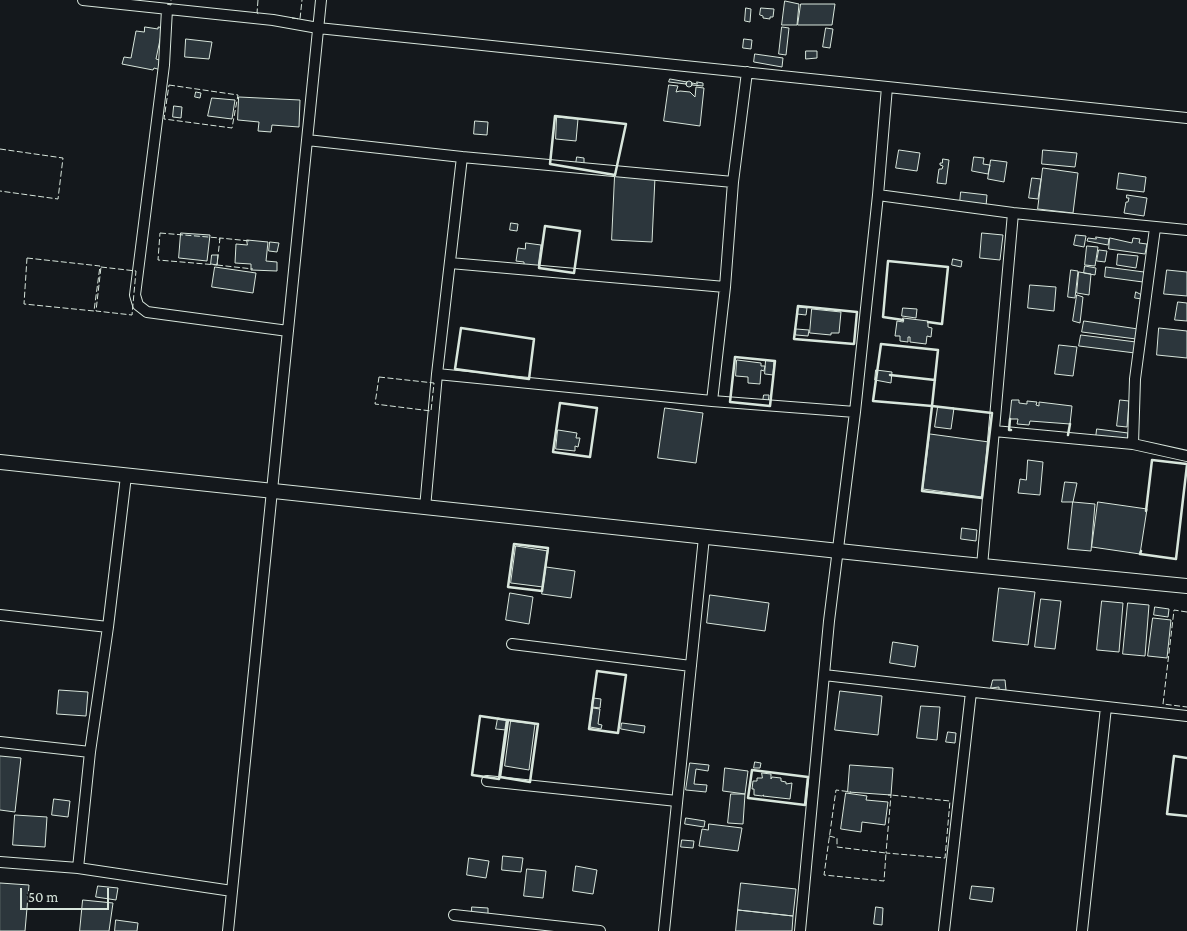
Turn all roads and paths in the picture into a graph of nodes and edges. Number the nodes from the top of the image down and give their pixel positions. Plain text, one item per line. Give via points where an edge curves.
1 (83, 0) edge
2 (321, 0) edge
3 (167, 9) junction
4 (318, 28) junction
5 (747, 72) junction
6 (887, 87) junction
7 (1187, 118) edge
8 (307, 140) junction
9 (462, 157) junction
10 (733, 182) junction
11 (878, 195) junction
12 (1013, 213) junction
13 (1155, 228) junction
14 (1187, 230) edge
15 (450, 263) junction
16 (725, 287) junction
17 (288, 331) junction
18 (438, 374) junction
19 (712, 401) junction
20 (855, 412) junction
21 (994, 431) junction
22 (1133, 444) junction
23 (1187, 456) edge
24 (0, 462) edge
25 (126, 476) junction
26 (272, 491) junction
27 (426, 508) junction
28 (704, 537) junction
29 (836, 551) junction
30 (982, 566) junction
31 (1187, 586) edge
32 (0, 615) edge
33 (108, 627) junction
34 (512, 644) dead end
35 (691, 666) junction
36 (824, 675) junction
37 (971, 692) junction
38 (1106, 707) junction
39 (1187, 716) edge
40 (0, 742) edge
41 (90, 752) junction
42 (487, 781) dead end
43 (677, 801) junction
44 (0, 862) edge
45 (78, 868) junction
46 (232, 891) junction
47 (454, 915) dead end
48 (228, 931) edge
49 (600, 931) edge
50 (664, 931) edge
51 (800, 931) edge
52 (944, 931) edge
53 (1082, 931) edge

1 - 3 street
2 - 4 street
3 - 4 street
3 - 17 street via 164,65 135,296 138,306 147,312
4 - 5 street
4 - 8 street
5 - 6 street
5 - 10 street
6 - 7 street
6 - 11 street
8 - 9 street
8 - 17 street
9 - 10 street
9 - 15 street
10 - 16 street
11 - 12 street
11 - 20 street
12 - 13 street
12 - 21 street
13 - 14 street
13 - 22 street via 1135,379
15 - 16 street
15 - 18 street
16 - 19 street
17 - 26 street
18 - 19 street
18 - 27 street
19 - 20 street
20 - 29 street
21 - 22 street
21 - 30 street
22 - 23 street
24 - 25 street
25 - 26 street
25 - 33 street
26 - 27 street
26 - 46 street
27 - 28 street
28 - 29 street
28 - 35 street
29 - 30 street
29 - 36 street
30 - 31 street
32 - 33 street
33 - 41 street
34 - 35 street
35 - 43 street
36 - 37 street
36 - 51 street
37 - 38 street
37 - 52 street
38 - 39 street
38 - 53 street
40 - 41 street
41 - 45 street
42 - 43 street
43 - 50 street
44 - 45 street
45 - 46 street
46 - 48 street
47 - 49 street

